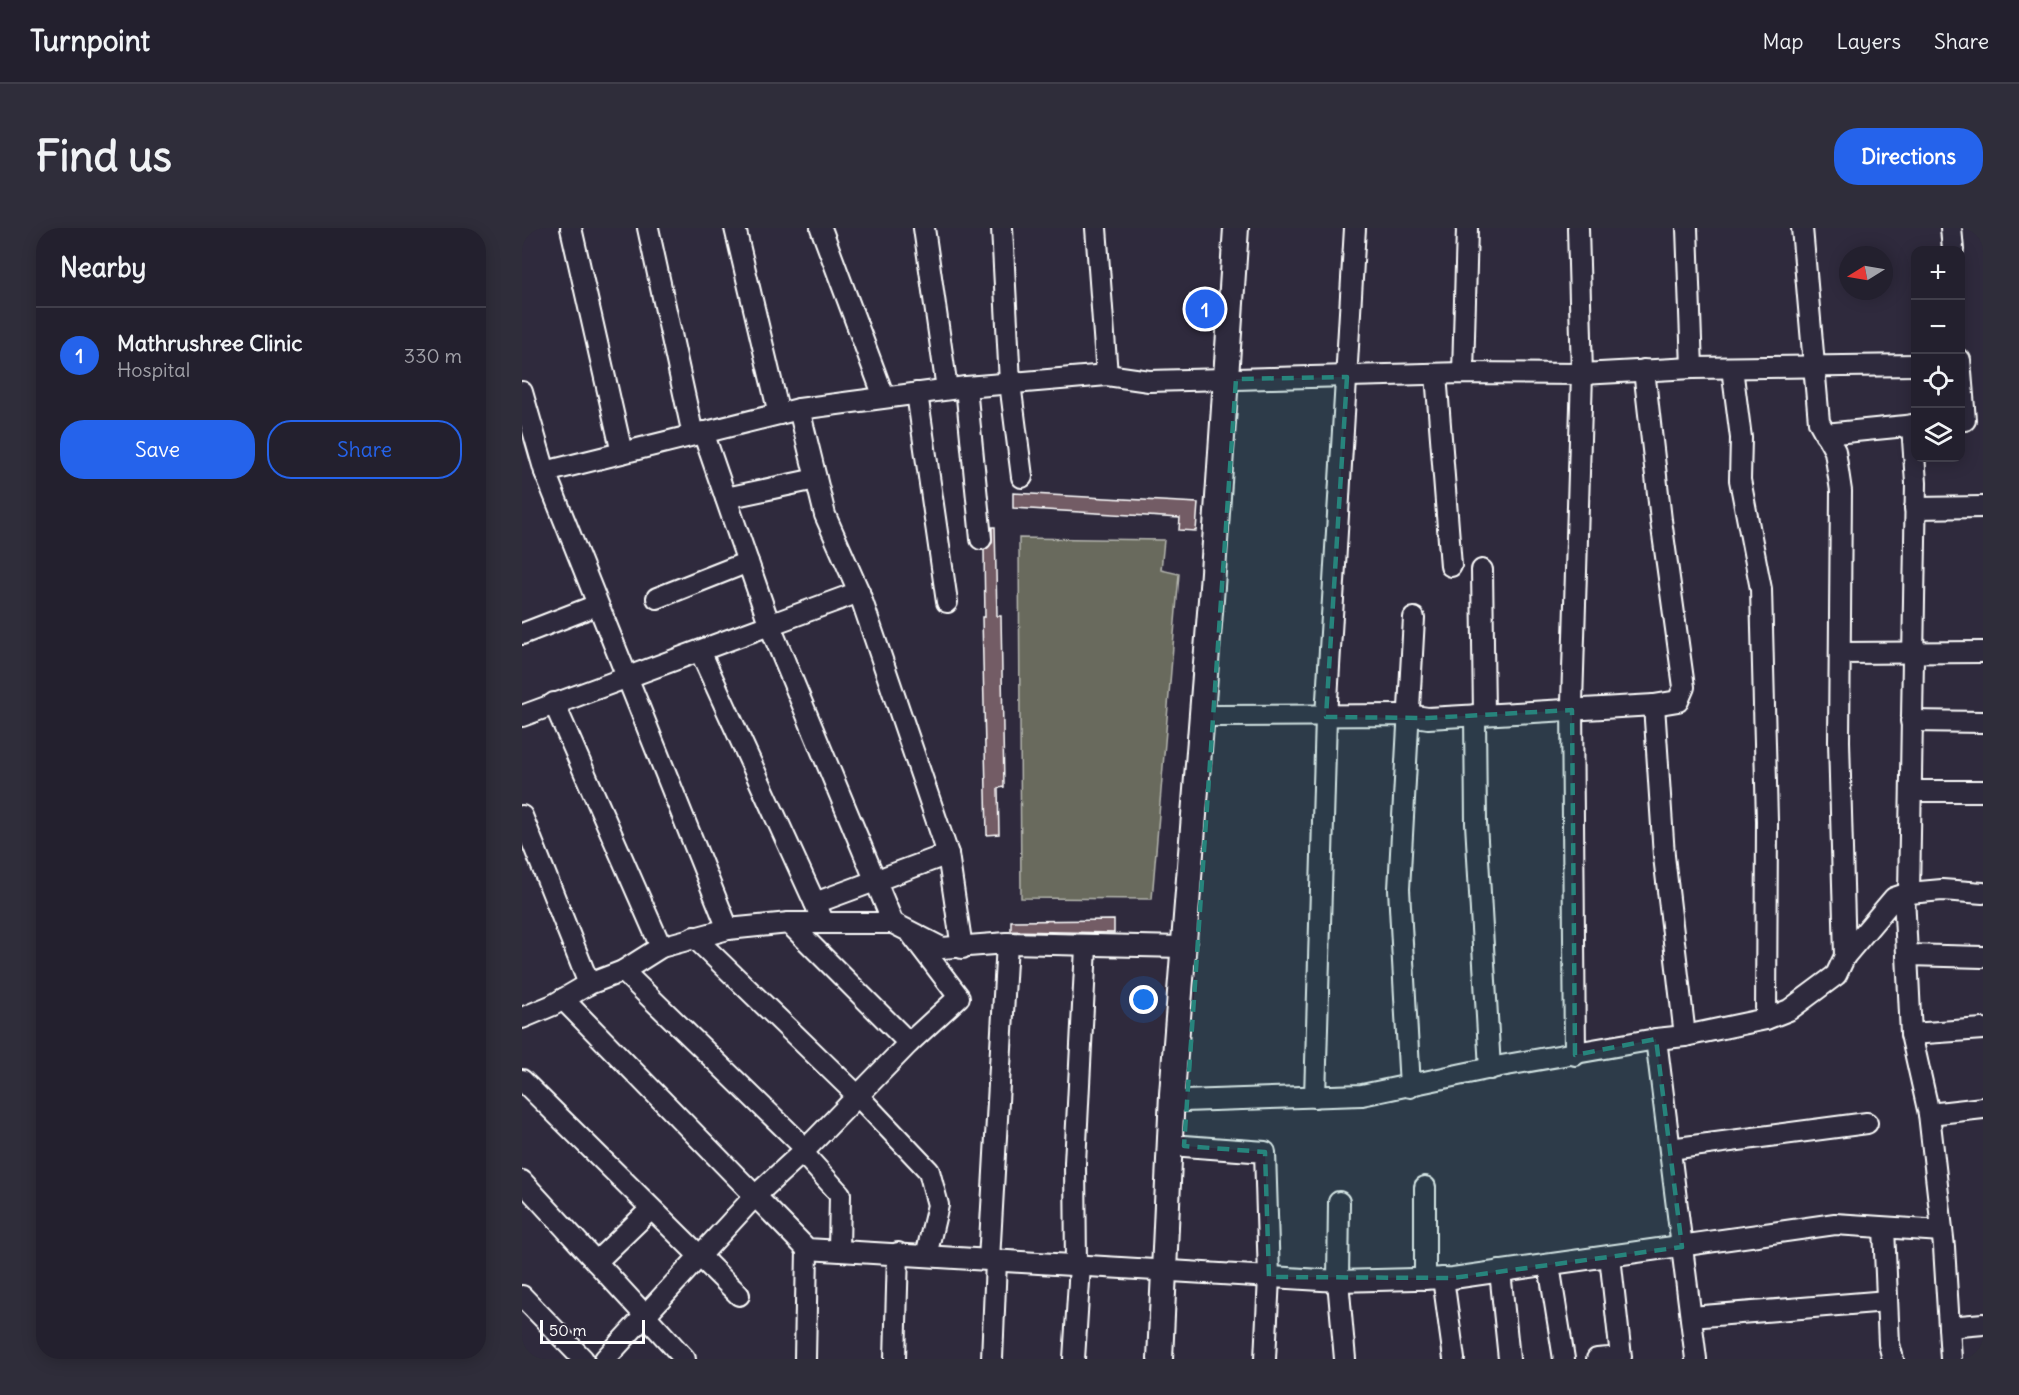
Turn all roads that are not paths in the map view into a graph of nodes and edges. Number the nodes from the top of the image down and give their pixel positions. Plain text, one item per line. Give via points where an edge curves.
1 (571, 228) edge
2 (648, 228) edge
3 (735, 228) edge
4 (821, 228) edge
5 (924, 228) edge
6 (1002, 228) edge
7 (1096, 228) edge
8 (1236, 228) edge
9 (1247, 228) edge
10 (1355, 228) edge
11 (1467, 228) edge
12 (1578, 228) edge
13 (1687, 228) edge
14 (1802, 228) edge
15 (1951, 228) edge
16 (1953, 246) edge
17 (1911, 364) edge
18 (1815, 366) junction
19 (1692, 368) junction
20 (1732, 368) junction
21 (1644, 370) junction
22 (1463, 373) junction
23 (1436, 374) junction
24 (1582, 374) junction
25 (1107, 375) junction
26 (1347, 377) junction
27 (1231, 379) junction
28 (1010, 383) junction
29 (956, 388) junction
30 (1965, 388) edge
31 (522, 392) edge
32 (917, 393) junction
33 (884, 397) junction
34 (799, 409) junction
35 (779, 414) junction
36 (1970, 420) edge
37 (1911, 425) edge
38 (698, 434) junction
39 (1826, 434) junction
40 (622, 453) junction
41 (1914, 462) edge
42 (545, 472) junction
43 (1022, 477) dead end
44 (816, 479) junction
45 (726, 498) junction
46 (1983, 507) edge
47 (1915, 508) junction
48 (981, 539) dead end
49 (748, 562) junction
50 (1451, 566) dead end
51 (1482, 570) dead end
52 (859, 592) junction
53 (657, 598) dead end
54 (947, 602) dead end
55 (597, 605) junction
56 (1414, 618) dead end
57 (770, 626) junction
58 (523, 630) edge
59 (700, 651) junction
60 (1840, 652) junction
61 (1983, 652) edge
62 (1912, 654) junction
63 (627, 676) junction
64 (554, 703) junction
65 (1654, 705) junction
66 (1572, 710) junction
67 (1408, 715) junction
68 (1480, 715) junction
69 (522, 716) edge
70 (1212, 716) junction
71 (1326, 717) junction
72 (1911, 721) junction
73 (1983, 722) edge
74 (1911, 791) junction
75 (1983, 791) edge
76 (522, 816) edge
77 (948, 854) junction
78 (875, 879) junction
79 (1983, 893) edge
80 (1907, 894) junction
81 (814, 903) junction
82 (789, 923) junction
83 (824, 923) junction
84 (901, 927) junction
85 (728, 929) junction
86 (694, 937) junction
87 (1007, 943) junction
88 (662, 947) junction
89 (1086, 947) junction
90 (1182, 947) junction
91 (962, 948) junction
92 (1907, 955) junction
93 (1845, 956) junction
94 (1983, 957) edge
95 (623, 971) junction
96 (589, 984) junction
97 (563, 999) junction
98 (523, 1016) edge
99 (1766, 1019) junction
100 (1983, 1029) edge
101 (1911, 1034) junction
102 (1685, 1036) junction
103 (1656, 1039) junction
104 (909, 1042) junction
105 (1575, 1055) junction
106 (1490, 1069) junction
107 (522, 1080) edge
108 (1410, 1088) junction
109 (858, 1096) junction
110 (1315, 1097) junction
111 (1184, 1101) junction
112 (1983, 1108) edge
113 (1929, 1114) junction
114 (1867, 1123) dead end
115 (1184, 1146) junction
116 (1670, 1149) junction
117 (804, 1151) junction
118 (522, 1181) edge
119 (1425, 1187) dead end
120 (754, 1197) junction
121 (1339, 1202) dead end
122 (651, 1209) junction
123 (1884, 1228) junction
124 (1942, 1231) junction
125 (1682, 1247) junction
126 (807, 1250) junction
127 (839, 1250) junction
128 (898, 1253) junction
129 (926, 1256) junction
130 (1610, 1256) junction
131 (698, 1257) junction
132 (993, 1261) junction
133 (596, 1262) junction
134 (1549, 1265) junction
135 (1078, 1266) junction
136 (1170, 1269) junction
137 (1500, 1271) junction
138 (1269, 1277) junction
139 (1434, 1278) junction
140 (1338, 1281) junction
141 (739, 1295) dead end
142 (522, 1296) edge
143 (1887, 1301) junction
144 (645, 1317) junction
145 (1691, 1317) junction
146 (1983, 1324) edge
147 (1949, 1327) junction
148 (583, 1359) edge
149 (605, 1359) edge
150 (685, 1359) edge
151 (805, 1359) edge
152 (895, 1359) edge
153 (992, 1359) edge
154 (1074, 1359) edge
155 (1160, 1359) edge
156 (1172, 1359) edge
157 (1265, 1359) edge
158 (1345, 1359) edge
159 (1454, 1359) edge
160 (1509, 1359) edge
161 (1564, 1359) edge
162 (1597, 1359) edge
163 (1696, 1359) edge
164 (1893, 1359) edge
165 (1951, 1359) edge

1 - 40 street
2 - 38 street
3 - 35 street
4 - 33 street
5 - 29 street
6 - 28 street
7 - 25 street
8 - 27 main road
9 - 27 main road
10 - 26 street
11 - 22 street
12 - 24 street
13 - 19 street
14 - 18 street
15 - 16 street
17 - 18 street
18 - 20 street
18 - 39 street via 1819,422
19 - 20 street
19 - 21 street
20 - 99 street via 1741,438 1740,480 1761,590 1767,821
21 - 24 street
21 - 65 street via 1684,687 1678,701
22 - 23 street
22 - 24 street
23 - 26 street
23 - 50 street
24 - 66 street
25 - 27 street via 1149,381
25 - 28 street
26 - 27 street
26 - 71 street
27 - 70 main road
27 - 90 main road
28 - 29 street
28 - 43 street
29 - 32 street
29 - 48 street
30 - 36 street
31 - 42 street
32 - 33 street
32 - 54 street
33 - 34 street
34 - 35 street
34 - 44 street
35 - 38 street
37 - 39 street
38 - 40 street
38 - 45 street
39 - 60 street via 1835,451 1841,492
40 - 42 street
41 - 47 street
42 - 55 street
44 - 45 street
44 - 52 street via 825,515
45 - 49 street
46 - 47 street
47 - 62 street
49 - 53 street
49 - 57 street
51 - 68 street
52 - 57 street
52 - 77 street
55 - 58 street
55 - 63 street
56 - 67 street
57 - 59 street
57 - 78 street
59 - 63 street
59 - 81 street
60 - 62 street
60 - 93 street
61 - 62 street
62 - 72 street
63 - 64 street
63 - 85 street
64 - 69 street
64 - 88 street
65 - 66 street
65 - 102 street via 1664,855
66 - 68 street
66 - 105 street
67 - 68 street
67 - 71 street
67 - 108 street via 1399,889
68 - 106 street via 1476,823
70 - 71 street
70 - 111 main road
71 - 110 street
72 - 73 street
72 - 74 street
74 - 75 street
74 - 80 street
76 - 96 street
77 - 78 street
77 - 91 street
78 - 81 street
78 - 84 street
79 - 80 street
80 - 92 street
80 - 93 street via 1894,898
81 - 83 street
82 - 83 street
82 - 85 street
82 - 104 street
83 - 84 street
84 - 91 street via 942,948
84 - 104 street via 959,997
85 - 86 street
86 - 88 street
86 - 109 street
87 - 89 street
87 - 91 street
87 - 132 street
88 - 95 street
89 - 90 street
89 - 135 street via 1075,1163
90 - 136 main road
92 - 94 street
92 - 101 street
93 - 99 street via 1836,975 1789,1010
95 - 96 street
95 - 117 street
96 - 97 street
97 - 98 street
97 - 120 street
99 - 102 street
100 - 101 street
101 - 113 street
102 - 103 street
103 - 105 street
103 - 116 street
104 - 109 street
105 - 106 street
106 - 108 street
107 - 122 street
108 - 110 street
109 - 117 street
109 - 129 street via 929,1171 938,1205
110 - 111 street
111 - 115 main road
112 - 113 street
113 - 124 street
114 - 116 street
115 - 136 main road
115 - 138 street via 1264,1152
116 - 125 street
117 - 120 street
117 - 127 street via 840,1194
118 - 133 street
119 - 139 street
120 - 126 street
120 - 131 street
121 - 140 street
122 - 131 street
122 - 133 street
123 - 124 street
123 - 125 street via 1835,1224
123 - 143 street
124 - 147 street
125 - 130 street
125 - 145 street
126 - 127 street
126 - 151 street
127 - 128 street
128 - 129 street
128 - 152 street
129 - 132 street
130 - 134 street
130 - 162 street via 1621,1357
131 - 141 street
131 - 144 street
132 - 135 street
132 - 153 street
133 - 144 street
134 - 137 street
134 - 161 street
135 - 136 street
135 - 154 street
136 - 138 street
136 - 155 main road
136 - 156 main road
137 - 139 street
137 - 160 street
138 - 140 street
138 - 157 street
139 - 140 street
139 - 159 street
140 - 158 street
142 - 148 street
143 - 145 street
143 - 164 street
144 - 149 street
144 - 150 street
145 - 163 street
146 - 147 street
147 - 165 street

